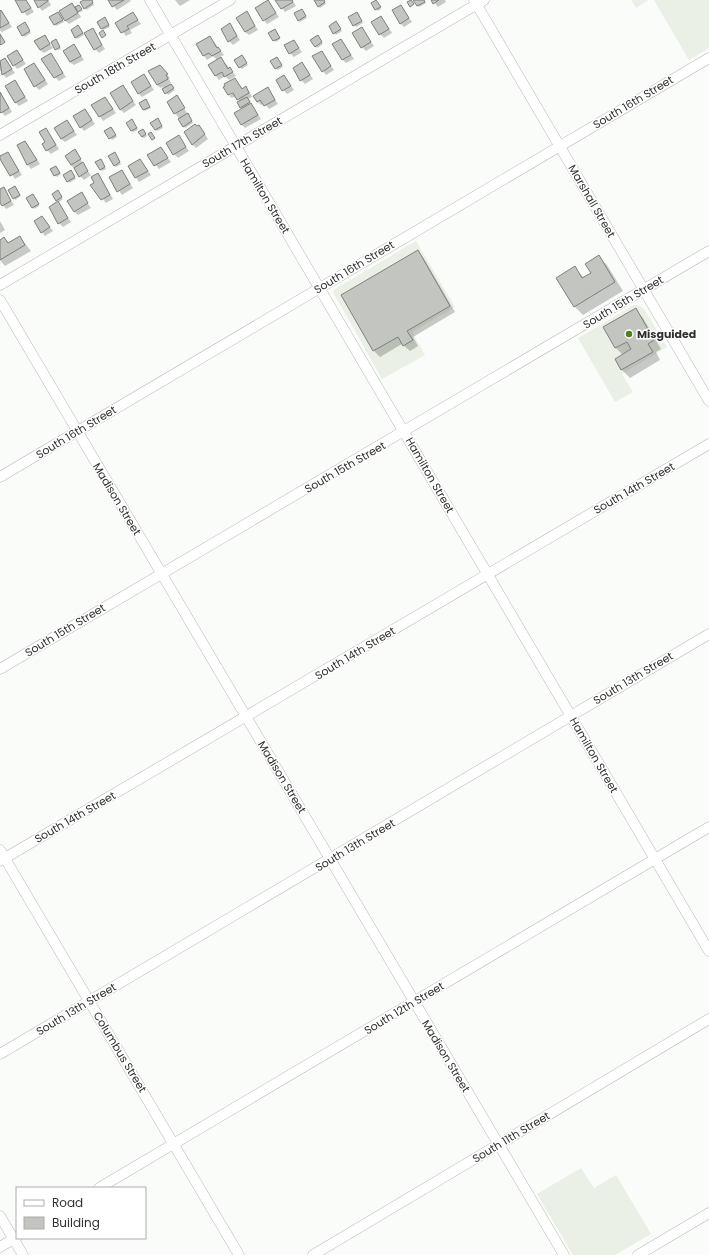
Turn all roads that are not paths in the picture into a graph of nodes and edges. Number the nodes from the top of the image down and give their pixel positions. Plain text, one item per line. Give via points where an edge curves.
1 (150, 0) edge
2 (230, 0) edge
3 (478, 1) edge
4 (170, 35) junction
5 (709, 58) edge
6 (0, 135) edge
7 (235, 146) junction
8 (560, 146) junction
9 (709, 251) edge
10 (0, 285) edge
11 (319, 288) junction
12 (644, 290) junction
13 (0, 300) edge
14 (709, 401) edge
15 (77, 432) junction
16 (404, 432) junction
17 (709, 444) edge
18 (0, 477) edge
19 (161, 573) junction
20 (487, 574) junction
21 (709, 634) edge
22 (0, 669) edge
23 (571, 715) junction
24 (246, 717) junction
25 (709, 827) edge
26 (2, 857) edge
27 (331, 859) junction
28 (655, 859) junction
29 (709, 951) edge
30 (89, 1001) junction
31 (414, 1002) junction
32 (709, 1019) edge
33 (0, 1054) edge
34 (174, 1144) junction
35 (498, 1145) junction
36 (101, 1187) edge
37 (709, 1213) edge
38 (0, 1216) edge
39 (15, 1238) edge
40 (0, 1247) edge
41 (23, 1255) edge
42 (239, 1255) edge
43 (313, 1255) edge
44 (564, 1255) edge
45 (638, 1255) edge

1 - 4 street, Hamilton Street
2 - 4 street, South 18th Street
3 - 7 street, South 17th Street
3 - 8 street, Marshall Street
4 - 6 street, South 18th Street
4 - 7 street, Hamilton Street
5 - 8 street, South 16th Street
7 - 10 street, South 17th Street
7 - 11 street, Hamilton Street
8 - 11 street, South 16th Street
8 - 12 street, Marshall Street
9 - 12 street, South 15th Street
11 - 15 street, South 16th Street
11 - 16 street, Hamilton Street
12 - 14 street, Marshall Street
12 - 16 street, South 15th Street
13 - 15 street, Madison Street
15 - 18 street, South 16th Street
15 - 19 street, Madison Street
16 - 19 street, South 15th Street
16 - 20 street, Hamilton Street
17 - 20 street, South 14th Street
19 - 22 street, South 15th Street
19 - 24 street, Madison Street
20 - 23 street, Hamilton Street
20 - 24 street, South 14th Street
21 - 23 street, South 13th Street
23 - 27 street, South 13th Street
23 - 28 street, Hamilton Street
24 - 26 street, South 14th Street
24 - 27 street, Madison Street
25 - 28 street, South 12th Street
26 - 30 street, Columbus Street
27 - 30 street, South 13th Street
27 - 31 street, Madison Street
28 - 29 street, Hamilton Street
28 - 31 street, South 12th Street
30 - 33 street, South 13th Street
30 - 34 street, Columbus Street
31 - 34 street, South 12th Street
31 - 35 street, Madison Street
32 - 35 street, South 11th Street
34 - 36 street, South 12th Street
34 - 42 street, Columbus Street
35 - 43 street, South 11th Street
35 - 44 street, Madison Street
37 - 45 street
38 - 39 street
39 - 40 street
39 - 41 street

